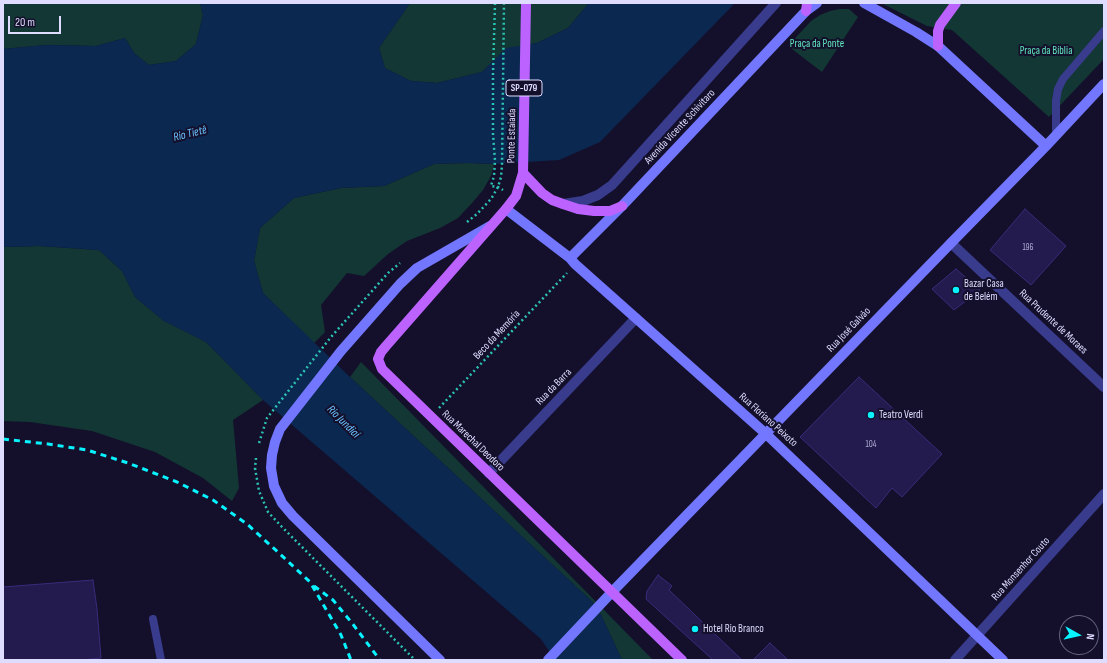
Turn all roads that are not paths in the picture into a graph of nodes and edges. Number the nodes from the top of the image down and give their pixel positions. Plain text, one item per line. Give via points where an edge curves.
1 (526, 3) edge
2 (776, 3) edge
3 (817, 3) edge
4 (864, 3) edge
5 (956, 3) edge
6 (806, 7) edge
7 (1104, 32) edge
8 (938, 46) junction
9 (1104, 84) edge
10 (1056, 136) junction
11 (1046, 146) junction
12 (523, 173) junction
13 (563, 204) junction
14 (622, 206) junction
15 (506, 209) junction
16 (491, 226) junction
17 (951, 243) junction
18 (573, 261) junction
19 (636, 318) junction
20 (1104, 387) edge
21 (765, 433) junction
22 (489, 473) junction
23 (1104, 494) edge
24 (612, 592) junction
25 (153, 620) dead end
26 (977, 636) junction
27 (161, 660) edge
28 (440, 660) edge
29 (548, 660) edge
30 (682, 660) edge
31 (955, 660) edge
32 (1003, 660) edge

1 - 12 main road, Ponte Estaiada / SP-079
2 - 13 street, Avenida Vicente Schivitaro via 612,184 598,195 583,201
3 - 6 main road, Avenida Vicente Schivitaro
4 - 8 main road
5 - 8 main road via 940,25
6 - 14 main road, Avenida Vicente Schivitaro
7 - 10 lane via 1063,78 1056,101
8 - 11 main road
9 - 10 main road, Rua José Galvão
10 - 11 main road, Rua José Galvão
11 - 17 main road, Rua José Galvão
12 - 13 main road via 542,193
12 - 15 main road, Rua Marechal Deodoro via 516,196
13 - 14 main road via 594,211 610,211
14 - 18 main road, Avenida Vicente Schivitaro
15 - 16 main road, Rua Marechal Deodoro
15 - 18 main road, Rua Floriano Peixoto
16 - 22 main road, Rua Marechal Deodoro via 386,346 378,359 382,369
16 - 28 main road, Rua Marechal Deodoro via 418,268 400,284 341,351 280,429 271,468 274,486 282,503 293,516
17 - 20 street, Rua Prudente de Moraes
17 - 21 main road, Rua José Galvão
18 - 19 main road, Rua Floriano Peixoto
19 - 21 main road, Rua Floriano Peixoto
19 - 22 street, Rua da Barra
21 - 24 main road, Rua José Galvão
21 - 26 main road, Rua Floriano Peixoto
22 - 24 main road, Rua Marechal Deodoro
23 - 26 street, Rua Monsenhor Couto
24 - 29 main road, Rua José Galvão
24 - 30 main road, Rua Marechal Deodoro
25 - 27 lane
26 - 31 street, Rua Monsenhor Couto
26 - 32 main road, Rua Floriano Peixoto

